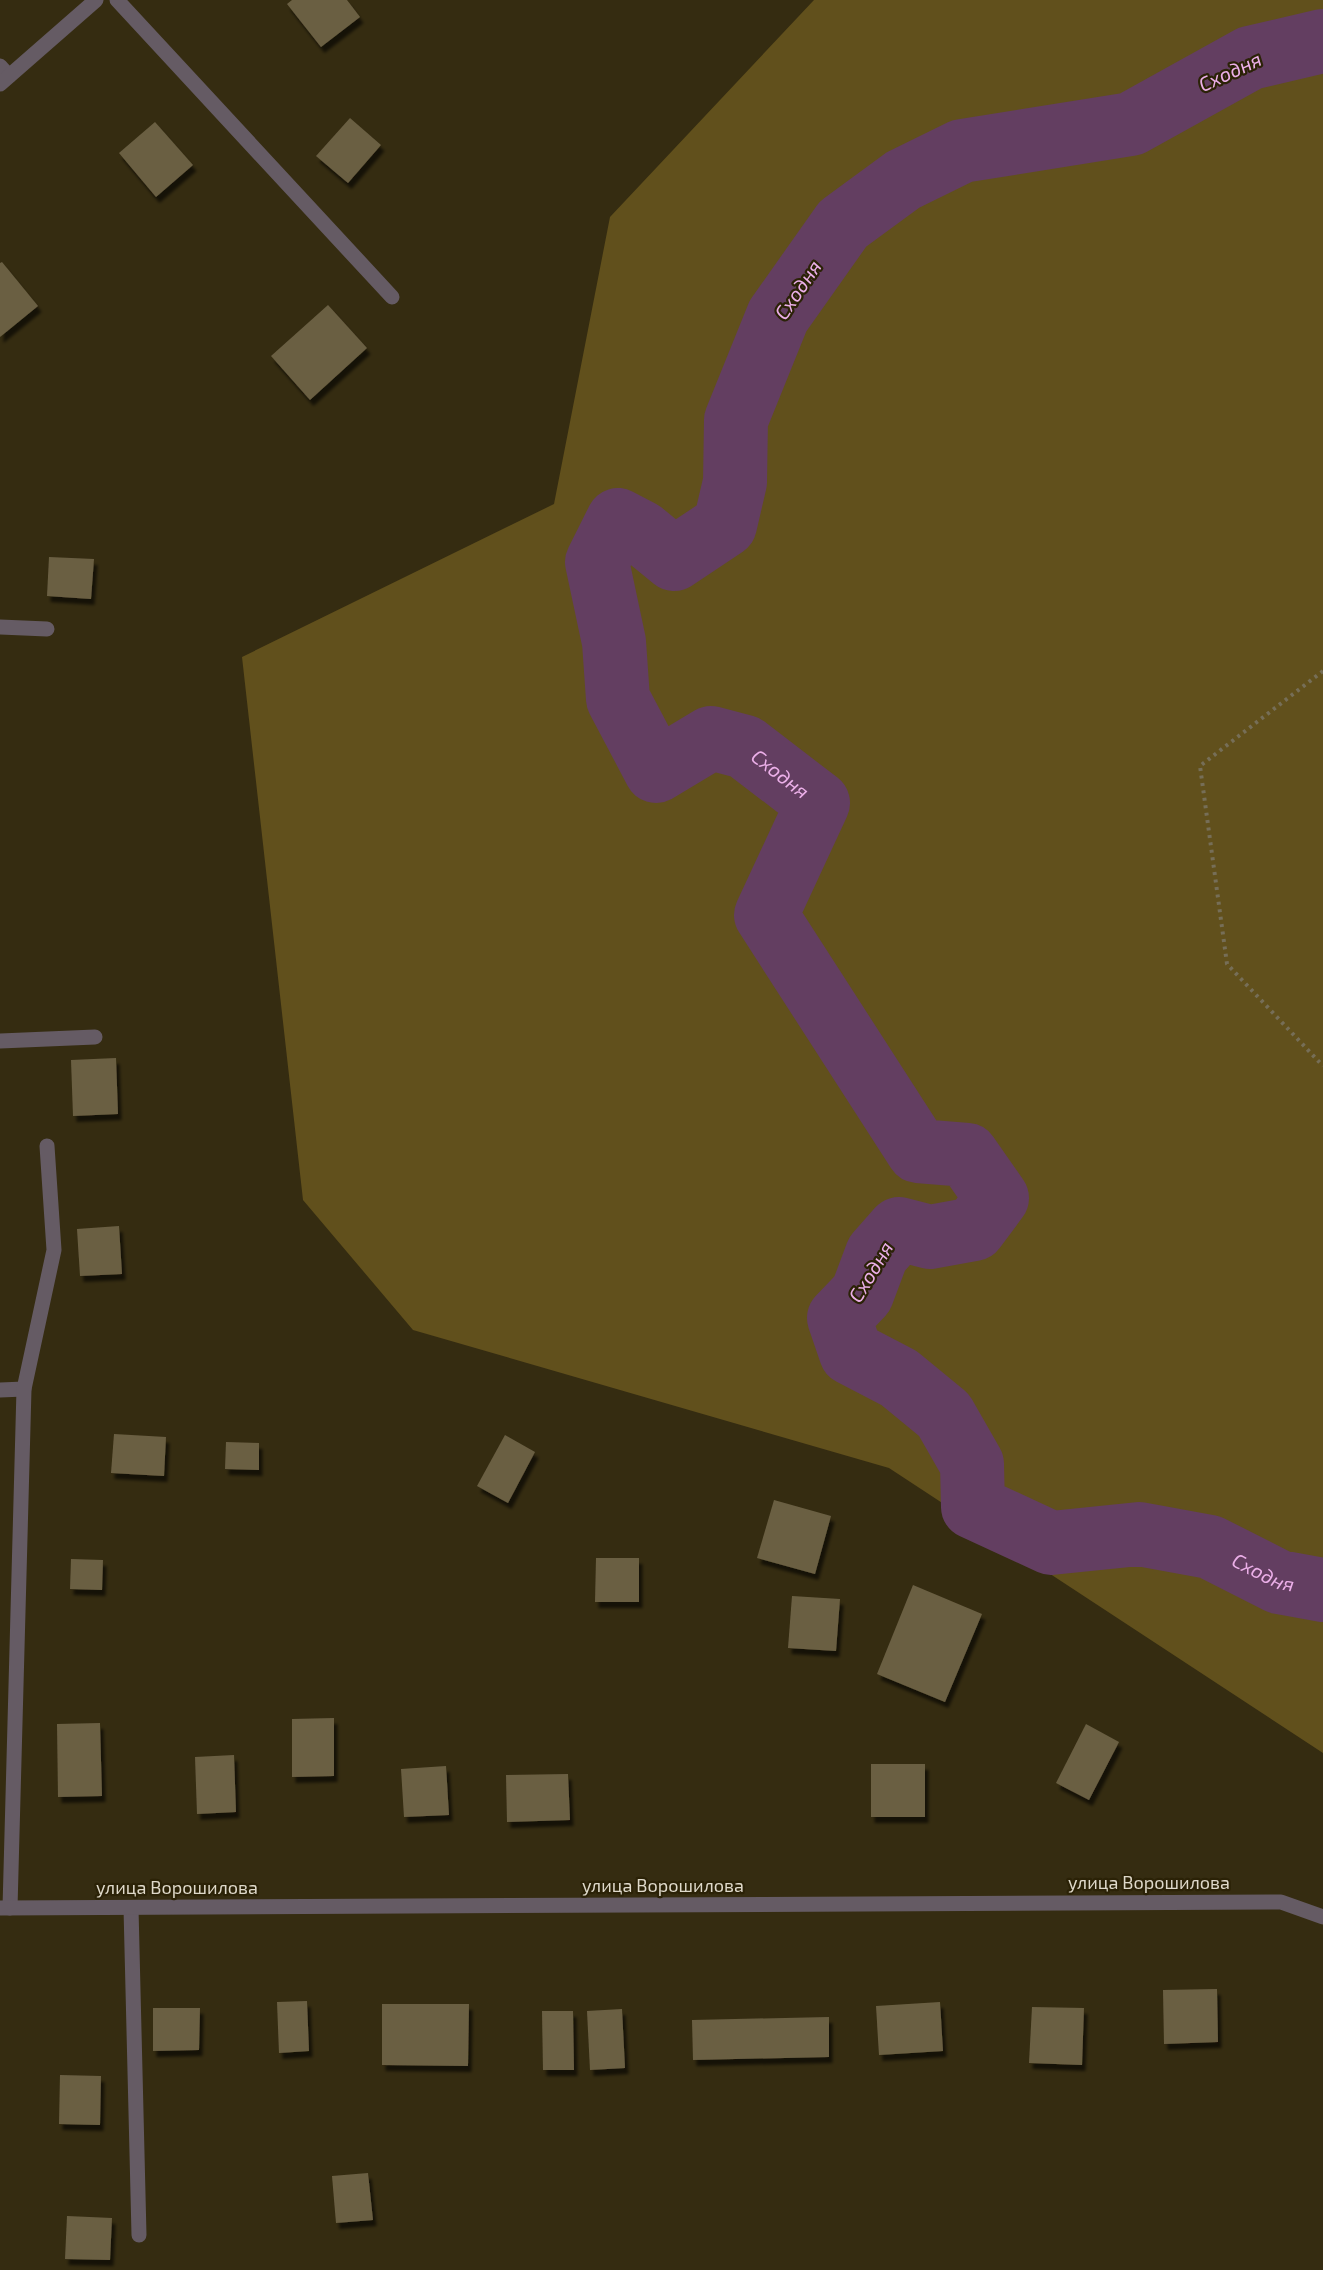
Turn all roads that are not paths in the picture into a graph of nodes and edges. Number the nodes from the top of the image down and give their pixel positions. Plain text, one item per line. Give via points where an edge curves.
1 (96, 0) edge
2 (117, 0) edge
3 (3, 75) edge
4 (392, 297) dead end
5 (0, 627) edge
6 (47, 629) dead end
7 (95, 1037) dead end
8 (0, 1041) edge
9 (47, 1146) dead end
10 (24, 1389) junction
11 (0, 1390) edge
12 (5, 1908) edge
13 (131, 1908) junction
14 (1323, 1917) edge
15 (139, 2235) dead end

1 - 3 street
2 - 4 street
5 - 6 street
7 - 8 street
9 - 10 street via 54,1250
10 - 11 street
10 - 12 street
12 - 13 street, улица Ворошилова
13 - 14 street, улица Ворошилова via 1281,1902
13 - 15 street

